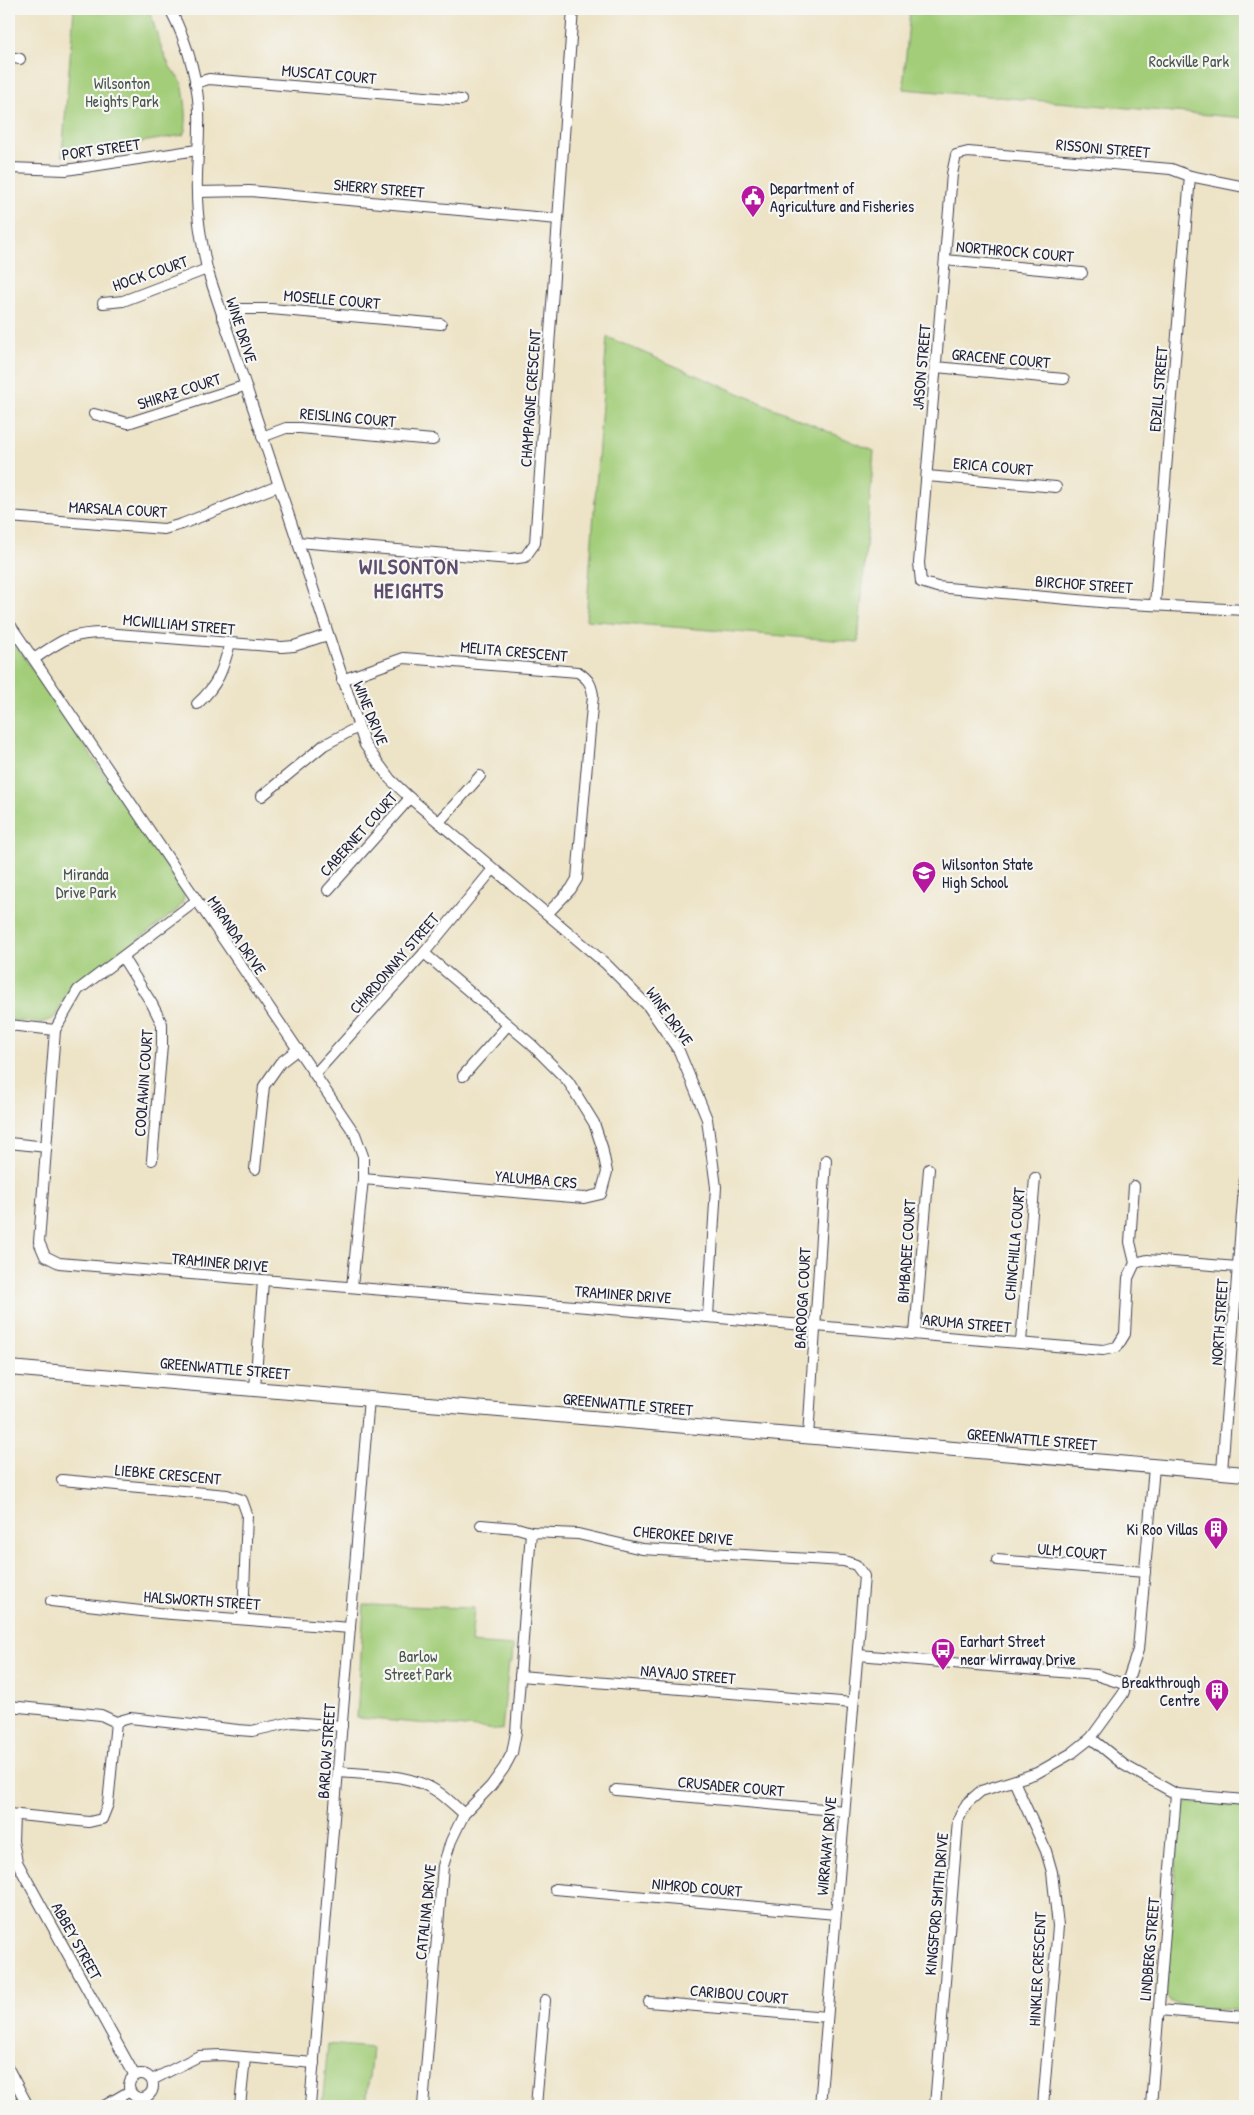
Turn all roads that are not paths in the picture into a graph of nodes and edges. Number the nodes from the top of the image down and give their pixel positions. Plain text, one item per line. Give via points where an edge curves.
1 (170, 9) edge
2 (574, 9) edge
3 (9, 57) edge
4 (20, 59) dead end
5 (196, 82) junction
6 (461, 100) dead end
7 (197, 150) junction
8 (956, 155) joint
9 (9, 168) edge
10 (1190, 176) junction
11 (1245, 187) edge
12 (197, 192) junction
13 (558, 219) junction
14 (945, 260) junction
15 (207, 269) junction
16 (1082, 273) dead end
17 (103, 303) dead end
18 (222, 317) junction
19 (441, 324) dead end
20 (936, 367) junction
21 (1064, 379) dead end
22 (244, 386) junction
23 (94, 414) dead end
24 (262, 437) junction
25 (433, 440) dead end
26 (927, 476) junction
27 (278, 486) junction
28 (1056, 487) dead end
29 (9, 517) edge
30 (297, 542) junction
31 (921, 582) joint
32 (1155, 604) junction
33 (1245, 610) edge
34 (9, 623) edge
35 (327, 636) junction
36 (230, 644) junction
37 (34, 659) junction
38 (342, 680) junction
39 (197, 704) dead end
40 (358, 727) junction
41 (480, 776) dead end
42 (262, 796) dead end
43 (410, 798) junction
44 (439, 822) junction
45 (493, 869) junction
46 (328, 890) dead end
47 (196, 901) junction
48 (547, 914) junction
49 (424, 953) junction
50 (122, 958) junction
51 (9, 1025) edge
52 (508, 1025) junction
53 (55, 1030) junction
54 (298, 1049) junction
55 (315, 1074) junction
56 (463, 1076) dead end
57 (9, 1143) edge
58 (47, 1147) junction
59 (152, 1160) dead end
60 (826, 1160) dead end
61 (255, 1169) dead end
62 (929, 1169) dead end
63 (1245, 1175) edge
64 (1035, 1178) dead end
65 (363, 1179) junction
66 (1134, 1186) dead end
67 (1135, 1263) junction
68 (1238, 1267) junction
69 (263, 1281) junction
70 (352, 1288) junction
71 (708, 1316) junction
72 (815, 1326) junction
73 (915, 1334) junction
74 (1021, 1342) junction
75 (9, 1368) edge
76 (255, 1388) junction
77 (369, 1398) junction
78 (808, 1437) junction
79 (1154, 1466) junction
80 (1222, 1471) junction
81 (1245, 1474) edge
82 (62, 1480) dead end
83 (481, 1525) dead end
84 (531, 1532) junction
85 (998, 1560) dead end
86 (1145, 1572) junction
87 (864, 1589) joint
88 (51, 1601) dead end
89 (243, 1618) junction
90 (350, 1628) junction
91 (858, 1655) junction
92 (520, 1676) junction
93 (1127, 1685) junction
94 (853, 1703) junction
95 (9, 1706) edge
96 (116, 1722) junction
97 (342, 1726) junction
98 (1091, 1738) junction
99 (340, 1772) junction
100 (1014, 1781) junction
101 (616, 1790) dead end
102 (1176, 1794) junction
103 (1245, 1800) edge
104 (844, 1811) junction
105 (12, 1814) edge
106 (464, 1814) junction
107 (13, 1864) edge
108 (555, 1889) dead end
109 (836, 1914) junction
110 (545, 2000) dead end
111 (649, 2002) dead end
112 (1159, 2010) junction
113 (827, 2016) junction
114 (1245, 2017) edge
115 (245, 2058) junction
116 (314, 2062) junction
117 (9, 2070) edge
118 (135, 2076) junction
119 (152, 2080) junction
120 (130, 2091) junction
121 (150, 2102) edge
122 (28, 2106) edge
123 (104, 2106) edge
124 (240, 2106) edge
125 (310, 2106) edge
126 (424, 2106) edge
127 (536, 2106) edge
128 (820, 2106) edge
129 (935, 2106) edge
130 (1043, 2106) edge
131 (1151, 2106) edge

1 - 5 street, WINE DRIVE via 184,39
2 - 13 street, CHAMPAGNE CRESCENT
3 - 4 street
5 - 6 street, MUSCAT COURT via 208,79
5 - 7 street, WINE DRIVE via 200,126
7 - 9 street, PORT STREET via 66,170
7 - 12 street, WINE DRIVE
8 - 10 street, RISSONI STREET via 968,152 1171,169
8 - 14 street, JASON STREET
10 - 11 street, RISSONI STREET
10 - 32 street, EDZILL STREET
12 - 13 street, SHERRY STREET via 250,191
12 - 15 street, WINE DRIVE via 199,227
13 - 30 street, CHAMPAGNE CRESCENT via 535,543 525,557 511,560
14 - 16 street, NORTHROCK COURT
14 - 20 street, JASON STREET
15 - 17 street, HOCK COURT via 123,301
15 - 18 street, WINE DRIVE
18 - 19 street, MOSELLE COURT via 240,309 271,309
18 - 22 street, WINE DRIVE
20 - 21 street, GRACENE COURT
20 - 26 street, JASON STREET
22 - 23 street, SHIRAZ COURT via 128,423
22 - 24 street, WINE DRIVE
24 - 25 street, REISLING COURT via 293,428
24 - 27 street, WINE DRIVE
26 - 28 street, ERICA COURT
26 - 31 street, JASON STREET via 919,563
27 - 29 street, MARSALA COURT via 164,529
27 - 30 street, WINE DRIVE
30 - 35 street, WINE DRIVE
31 - 32 street, BIRCHOF STREET via 937,587
32 - 33 street, BIRCHOF STREET
34 - 37 street, MIRANDA DRIVE
35 - 36 street, MCWILLIAM STREET via 282,647
35 - 38 street, WINE DRIVE
36 - 37 street, MCWILLIAM STREET via 106,633 79,634
36 - 39 street via 218,681
37 - 47 street, MIRANDA DRIVE
38 - 40 street, WINE DRIVE
38 - 48 street, MELITA CRESCENT via 404,658 578,672 587,678 594,695 578,871 571,889
40 - 42 street via 324,745
40 - 43 street, WINE DRIVE via 378,765
41 - 44 street
43 - 44 street, WINE DRIVE
43 - 46 street, CABERNET COURT
44 - 45 street, WINE DRIVE
45 - 48 street, WINE DRIVE
45 - 49 street, CHARDONNAY STREET
47 - 50 street, TRAMINER DRIVE
47 - 54 street, MIRANDA DRIVE
48 - 71 street, WINE DRIVE via 606,964 648,1006 679,1051 707,1119 716,1187
49 - 52 street, YALUMBA CRS
49 - 55 street, CHARDONNAY STREET
50 - 53 street, TRAMINER DRIVE via 78,990
50 - 59 street, COOLAWIN COURT via 162,1024
51 - 53 street
52 - 56 street
52 - 65 street, YALUMBA CRS via 568,1081 594,1123 607,1172 601,1194 584,1198
53 - 58 street, TRAMINER DRIVE
54 - 55 street, MIRANDA DRIVE
54 - 61 street via 280,1063 264,1086
55 - 65 street, MIRANDA DRIVE via 355,1134 363,1156
57 - 58 street
58 - 69 street, TRAMINER DRIVE via 39,1242 45,1256 59,1263
60 - 72 street, BAROOGA COURT
62 - 73 street, BIMBADEE COURT
63 - 68 street, NORTH STREET
64 - 74 street, CHINCHILLA COURT
65 - 70 street, MIRANDA DRIVE
66 - 67 street via 1130,1242
67 - 68 street via 1147,1260
67 - 74 street, ARUMA STREET via 1128,1278 1125,1334 1116,1347 1103,1350
68 - 80 street, NORTH STREET
69 - 70 street, TRAMINER DRIVE
69 - 76 street
70 - 71 street, TRAMINER DRIVE
71 - 72 street, TRAMINER DRIVE
72 - 73 street, ARUMA STREET
72 - 78 street, BAROOGA COURT
73 - 74 street, ARUMA STREET
75 - 76 main road, GREENWATTLE STREET
76 - 77 main road, GREENWATTLE STREET
77 - 78 main road, GREENWATTLE STREET
77 - 90 street, BARLOW STREET
78 - 79 main road, GREENWATTLE STREET
79 - 80 main road, GREENWATTLE STREET
79 - 86 street, KINGSFORD SMITH DRIVE
80 - 81 main road, GREENWATTLE STREET
82 - 89 street, LIEBKE CRESCENT via 227,1495 242,1500 247,1514
83 - 84 street, CHEROKEE DRIVE
84 - 87 street, CHEROKEE DRIVE via 578,1534 642,1549 844,1561 856,1565 864,1576
84 - 92 street, CATALINA DRIVE
85 - 86 street, ULM COURT
86 - 93 street, KINGSFORD SMITH DRIVE via 1138,1650
87 - 91 street, WIRRAWAY DRIVE
88 - 89 street, HALSWORTH STREET
89 - 90 street, HALSWORTH STREET
90 - 97 street, BARLOW STREET
91 - 93 street via 1096,1676
91 - 94 street, WIRRAWAY DRIVE
92 - 94 street, NAVAJO STREET
92 - 106 street, CATALINA DRIVE via 512,1753 491,1786
93 - 98 street, KINGSFORD SMITH DRIVE via 1110,1715
94 - 104 street, WIRRAWAY DRIVE
95 - 96 street via 101,1715
96 - 97 street via 130,1718 252,1730 292,1722
96 - 105 street via 108,1804 102,1819 89,1822
97 - 99 street, BARLOW STREET
98 - 100 street, KINGSFORD SMITH DRIVE via 1056,1763
98 - 102 street via 1124,1765
99 - 106 street via 420,1782
99 - 116 street, BARLOW STREET
100 - 129 street, KINGSFORD SMITH DRIVE via 981,1792 968,1803 958,1820
100 - 130 street, HINKLER CRESCENT via 1046,1850 1056,1898 1058,1926
101 - 104 street, CRUSADER COURT
102 - 103 street
102 - 112 street, LINDBERG STREET
104 - 109 street, WIRRAWAY DRIVE
105 - 107 street, ABBEY STREET
106 - 126 street, CATALINA DRIVE via 443,1866
107 - 118 street, ABBEY STREET
108 - 109 street, NIMROD COURT
109 - 113 street, WIRRAWAY DRIVE
110 - 127 street
111 - 113 street, CARIBOU COURT
112 - 114 street
112 - 131 street, LINDBERG STREET
113 - 128 street, WIRRAWAY DRIVE
115 - 116 street
115 - 119 street via 199,2056
115 - 124 street
116 - 125 street, BARLOW STREET
117 - 122 street
118 - 119 street via 146,2075
118 - 120 street via 130,2083
119 - 121 street
120 - 121 street
120 - 123 street

